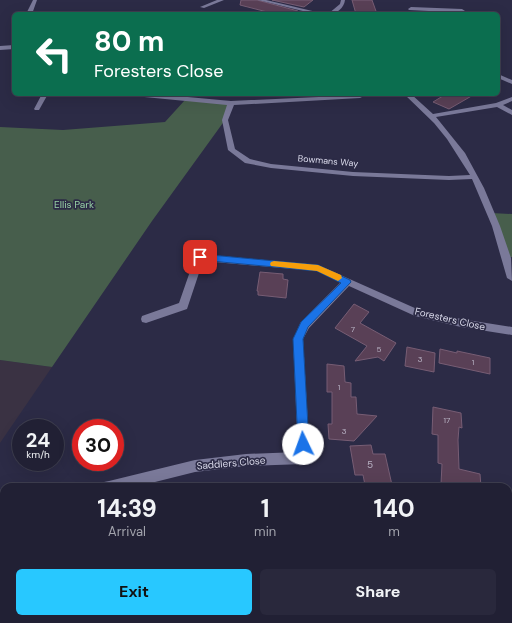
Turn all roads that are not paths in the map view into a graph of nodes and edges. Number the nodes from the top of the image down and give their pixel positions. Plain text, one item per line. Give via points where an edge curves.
1 (35, 0) edge
2 (222, 0) edge
3 (260, 0) edge
4 (343, 0) edge
5 (202, 7) dead end
6 (411, 9) dead end
7 (462, 11) dead end
8 (30, 12) edge
9 (313, 12) edge
10 (333, 12) edge
11 (450, 12) edge
12 (12, 46) edge
13 (0, 48) edge
14 (500, 77) edge
15 (512, 82) edge
16 (44, 96) edge
17 (161, 96) edge
18 (360, 96) dead end
19 (409, 96) edge
20 (272, 97) edge
21 (512, 99) edge
22 (231, 103) junction
23 (498, 106) junction
24 (37, 109) dead end
25 (512, 113) edge
26 (431, 116) junction
27 (475, 177) junction
28 (510, 257) edge
29 (512, 278) edge
30 (347, 282) junction
31 (146, 319) dead end
32 (512, 331) edge
33 (125, 483) edge

1 - 8 street
2 - 5 street
3 - 9 street
4 - 10 street via 342,5
6 - 11 street
7 - 11 street
12 - 13 street
14 - 15 street
16 - 24 street
17 - 22 street
18 - 20 street
19 - 26 street
20 - 22 street
21 - 23 street
22 - 27 street, Bowmans Way via 224,120 232,150 248,161 271,166 353,174
23 - 25 street
23 - 26 street
26 - 27 street via 465,158
27 - 28 street
28 - 29 street
30 - 31 street, Foresters Close via 318,268 200,257 183,306
30 - 32 street, Foresters Close via 415,312
30 - 33 street, Saddlers Close via 305,325 298,339 304,458 246,460 195,466

